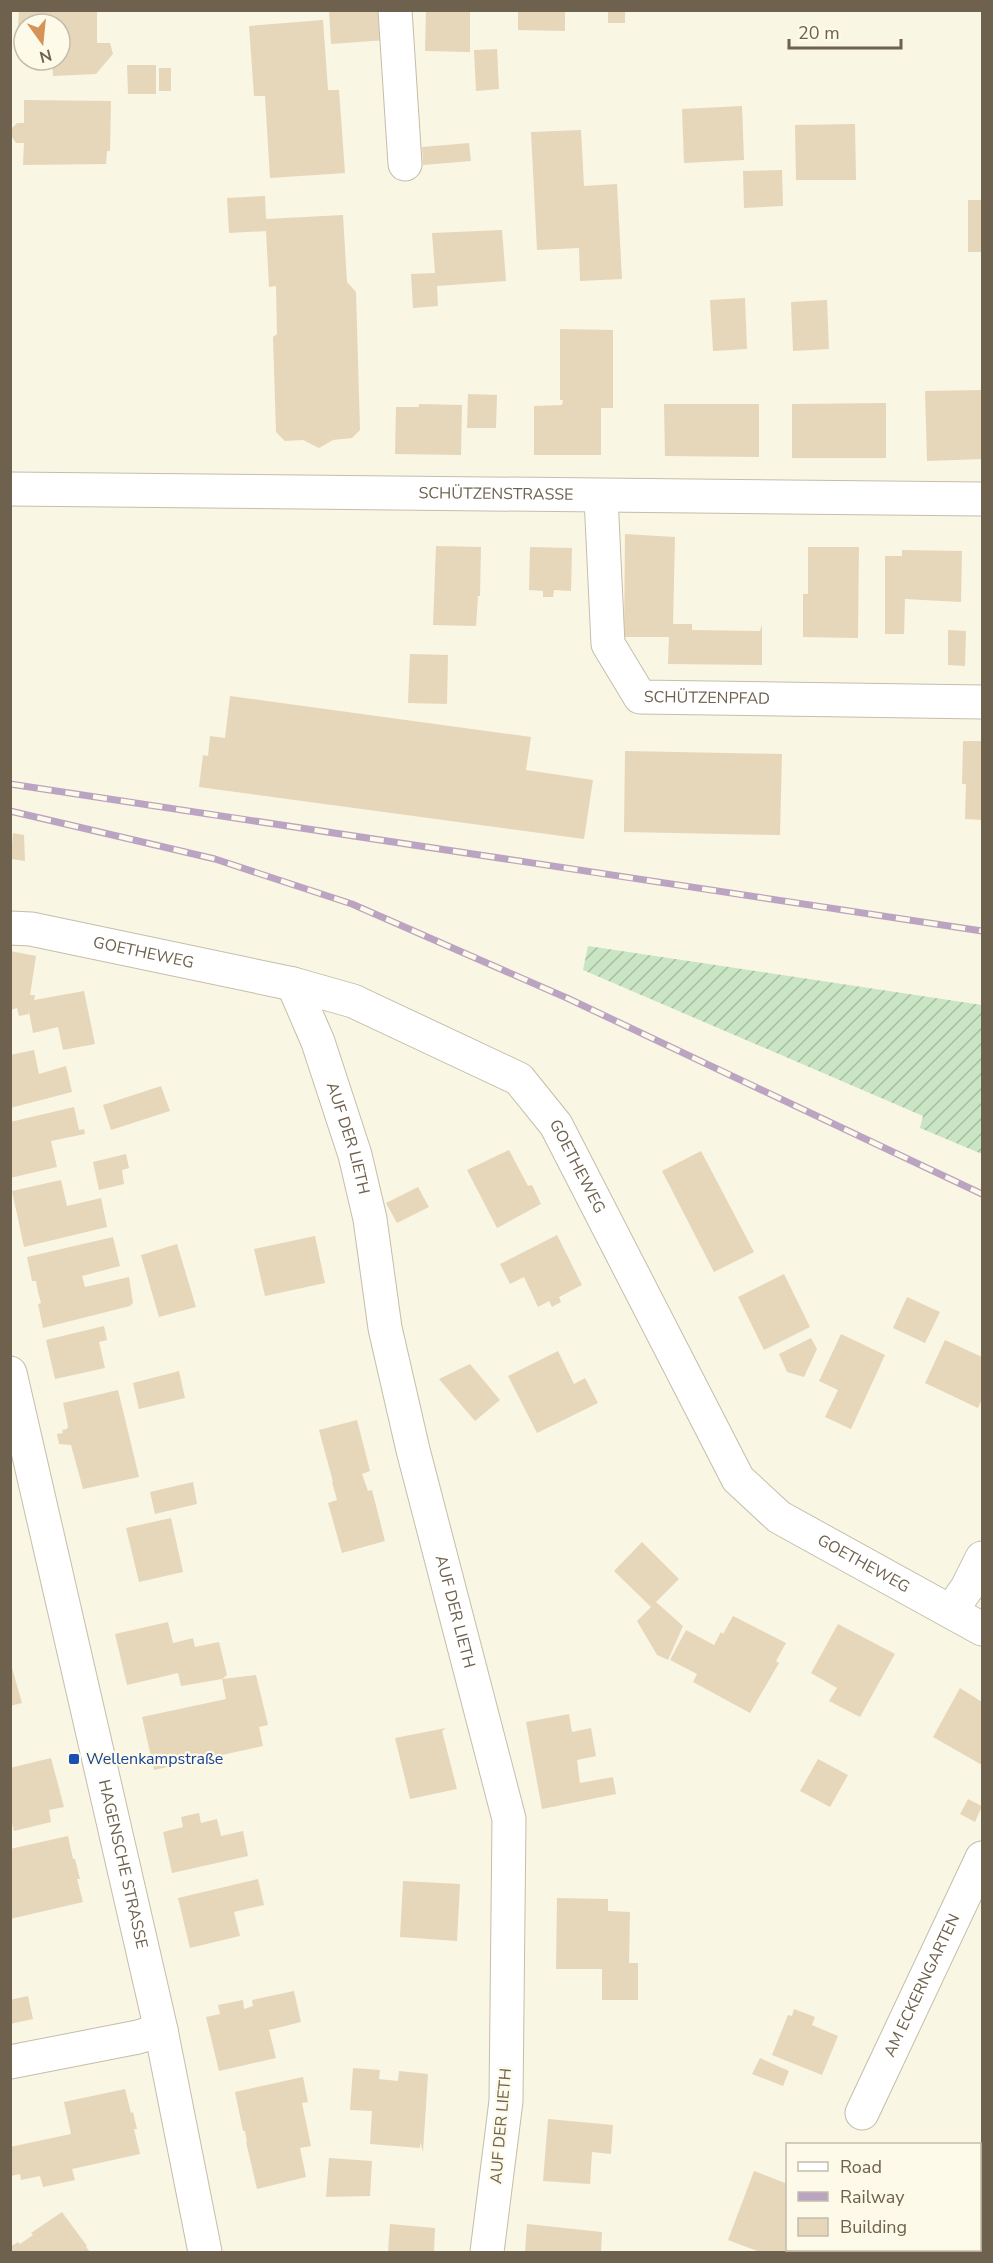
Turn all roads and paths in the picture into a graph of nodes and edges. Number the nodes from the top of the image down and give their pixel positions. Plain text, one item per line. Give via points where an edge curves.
1 (395, 10) edge
2 (405, 164) dead end
3 (10, 489) edge
4 (601, 497) junction
5 (982, 499) edge
6 (982, 702) edge
7 (10, 928) edge
8 (293, 984) junction
9 (10, 1373) edge
10 (20, 1456) edge
11 (982, 1558) edge
12 (951, 1611) junction
13 (982, 1629) edge
14 (982, 1858) edge
15 (161, 2030) junction
16 (10, 2062) edge
17 (862, 2113) dead end
18 (205, 2253) edge
19 (487, 2253) edge

1 - 2 street
3 - 4 street, SCHÜTZENSTRASSE
4 - 5 street, SCHÜTZENSTRASSE
4 - 6 street, SCHÜTZENPFAD via 608,644 640,697
7 - 8 street, GOETHEWEG via 31,929
8 - 12 street, GOETHEWEG via 353,1001 519,1079 556,1125 738,1479 779,1517
8 - 19 street, AUF DER LIETH via 318,1042 355,1155 370,1219 385,1328 413,1450 509,1819 506,2101
9 - 10 street, HAGENSCHE STRASSE
10 - 15 street, HAGENSCHE STRASSE
11 - 12 street
12 - 13 street, GOETHEWEG
14 - 17 street, AM ECKERNGARTEN
15 - 16 street
15 - 18 street, HAGENSCHE STRASSE

